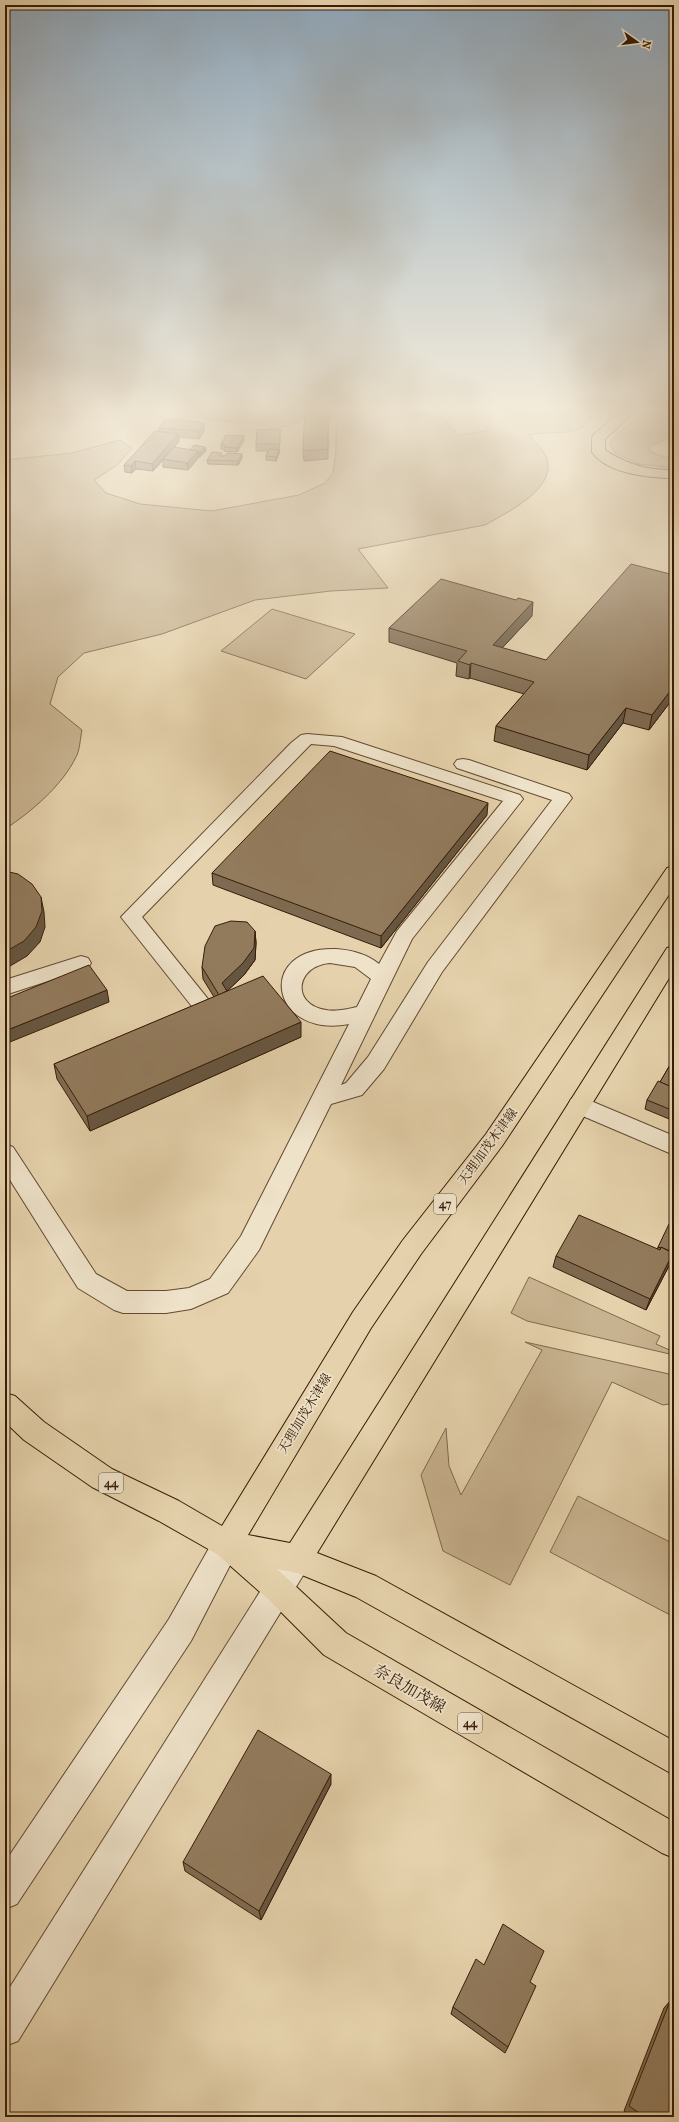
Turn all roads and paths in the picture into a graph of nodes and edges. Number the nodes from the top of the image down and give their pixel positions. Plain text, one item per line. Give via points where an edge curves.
1 (463, 764) dead end
2 (674, 872) edge
3 (674, 953) edge
4 (81, 963) dead end
5 (382, 977) junction
6 (5, 988) edge
7 (200, 1004) edge
8 (366, 1012) junction
9 (324, 1098) junction
10 (579, 1105) junction
11 (674, 1146) edge
12 (5, 1153) edge
13 (5, 1405) edge
14 (227, 1544) junction
15 (297, 1559) junction
16 (278, 1589) junction
17 (674, 1759) edge
18 (674, 1841) edge
19 (5, 1892) edge
20 (5, 2028) edge

1 - 9 street via 563,798 435,967 376,1063 354,1089
2 - 14 main road, 天理加茂木津線 / 47 via 494,1140 412,1247 362,1320
3 - 10 main road
4 - 6 street
5 - 7 street via 404,936 514,799 336,741 308,739 296,747 131,917
5 - 8 street
5 - 8 street via 362,962 323,956 301,965 294,975 290,985 292,996 299,1007 312,1014 338,1018
8 - 9 street
9 - 12 street via 250,1243 219,1286 191,1298 166,1302 123,1302 87,1281
10 - 11 street
10 - 15 main road
13 - 14 main road, 奈良加茂線 / 44 via 34,1432 102,1478 169,1511
14 - 15 main road, 奈良加茂線 / 44
14 - 16 main road, 奈良加茂線 / 44
14 - 19 street via 180,1630
15 - 16 street
15 - 17 main road, 奈良加茂線 / 44 via 366,1586
16 - 18 main road, 奈良加茂線 / 44 via 335,1644
16 - 20 street

